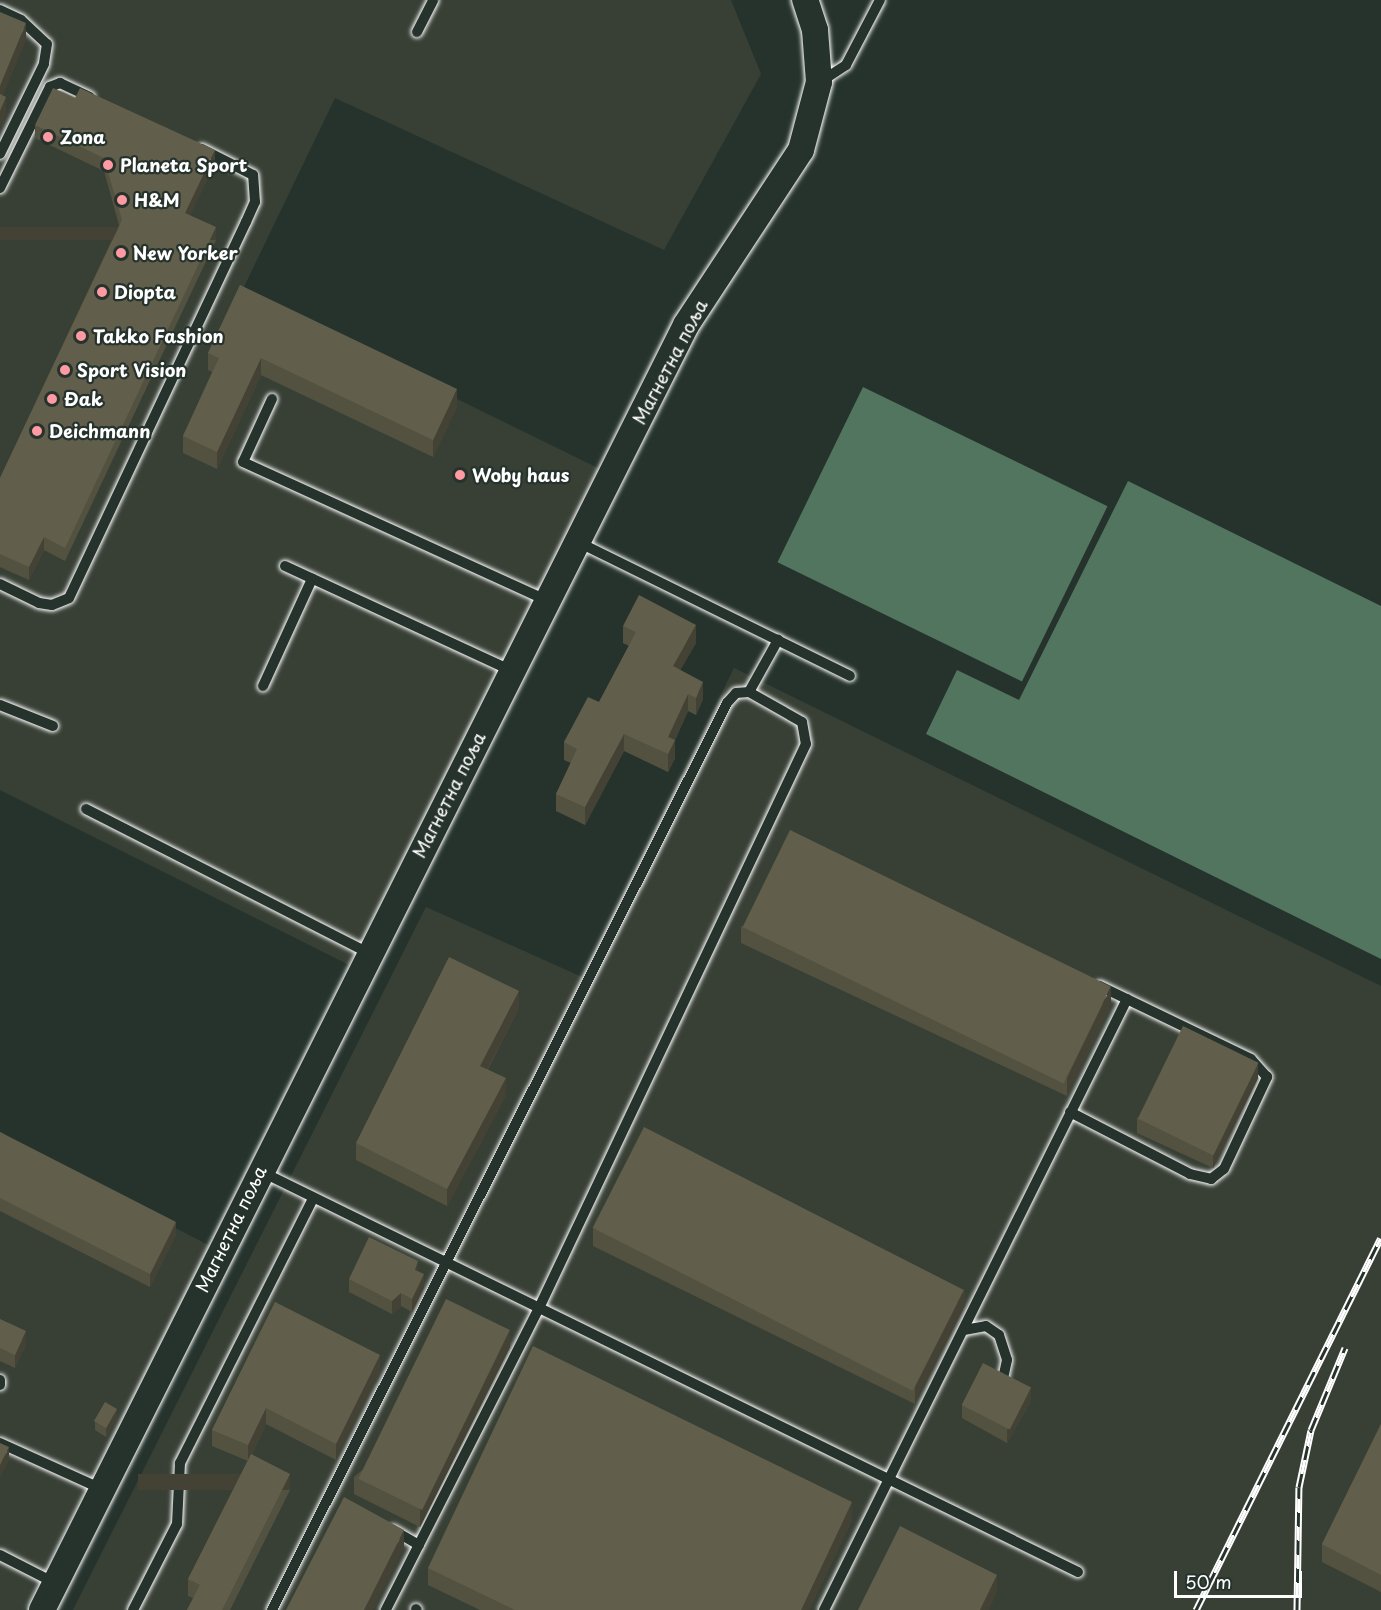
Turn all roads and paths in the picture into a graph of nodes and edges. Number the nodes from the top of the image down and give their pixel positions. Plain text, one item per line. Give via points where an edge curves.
1 (433, 0) edge
2 (805, 0) edge
3 (880, 0) edge
4 (0, 10) edge
5 (417, 32) dead end
6 (819, 82) junction
7 (107, 105) edge
8 (193, 145) edge
9 (0, 154) edge
10 (0, 188) edge
11 (272, 399) dead end
12 (577, 542) junction
13 (285, 566) dead end
14 (312, 579) junction
15 (0, 584) edge
16 (548, 600) junction
17 (778, 640) junction
18 (512, 671) junction
19 (850, 675) dead end
20 (263, 686) dead end
21 (749, 692) junction
22 (0, 705) edge
23 (52, 726) dead end
24 (86, 809) dead end
25 (369, 953) junction
26 (1083, 978) edge
27 (1127, 999) junction
28 (1070, 1112) junction
29 (260, 1171) junction
30 (314, 1198) junction
31 (448, 1264) junction
32 (539, 1308) junction
33 (964, 1330) junction
34 (1003, 1379) edge
35 (0, 1380) edge
36 (0, 1385) edge
37 (0, 1443) edge
38 (890, 1480) junction
39 (102, 1489) junction
40 (380, 1524) edge
41 (419, 1545) junction
42 (0, 1555) edge
43 (1078, 1572) dead end
44 (55, 1583) junction
45 (42, 1610) edge
46 (133, 1610) edge
47 (272, 1610) edge
48 (386, 1610) edge
49 (824, 1610) edge

1 - 5 lane
2 - 6 street, Магнетна поља via 815,30
3 - 6 lane via 846,65
4 - 9 lane via 21,20 47,44 44,64
6 - 12 street, Магнетна поља via 814,112 789,173 686,325
7 - 10 lane via 53,84
8 - 15 lane via 253,175 255,202 69,598 52,605 39,603
11 - 16 lane via 243,462
12 - 16 street, Магнетна поља
12 - 17 lane
13 - 14 lane
14 - 18 lane
14 - 20 lane
16 - 18 street, Магнетна поља
17 - 19 lane
17 - 21 lane
18 - 25 street, Магнетна поља
21 - 31 lane via 736,693 728,703
21 - 32 lane via 802,722 806,744
22 - 23 lane
24 - 25 lane
25 - 29 street, Магнетна поља
26 - 27 lane
27 - 28 lane
27 - 28 lane via 1264,1069 1266,1081 1224,1169 1211,1179 1190,1174
28 - 33 lane
29 - 30 lane
29 - 39 street, Магнетна поља
30 - 31 lane
30 - 46 lane via 180,1463 177,1524
31 - 32 lane
31 - 47 lane via 336,1500
32 - 38 lane
32 - 41 lane
33 - 34 lane via 986,1326 999,1335 1007,1360
33 - 38 lane
35 - 36 lane
37 - 39 lane
38 - 43 lane
38 - 49 lane
39 - 44 street, Магнетна поља
40 - 41 lane
41 - 48 lane
42 - 44 lane
44 - 45 street, Магнетна поља

